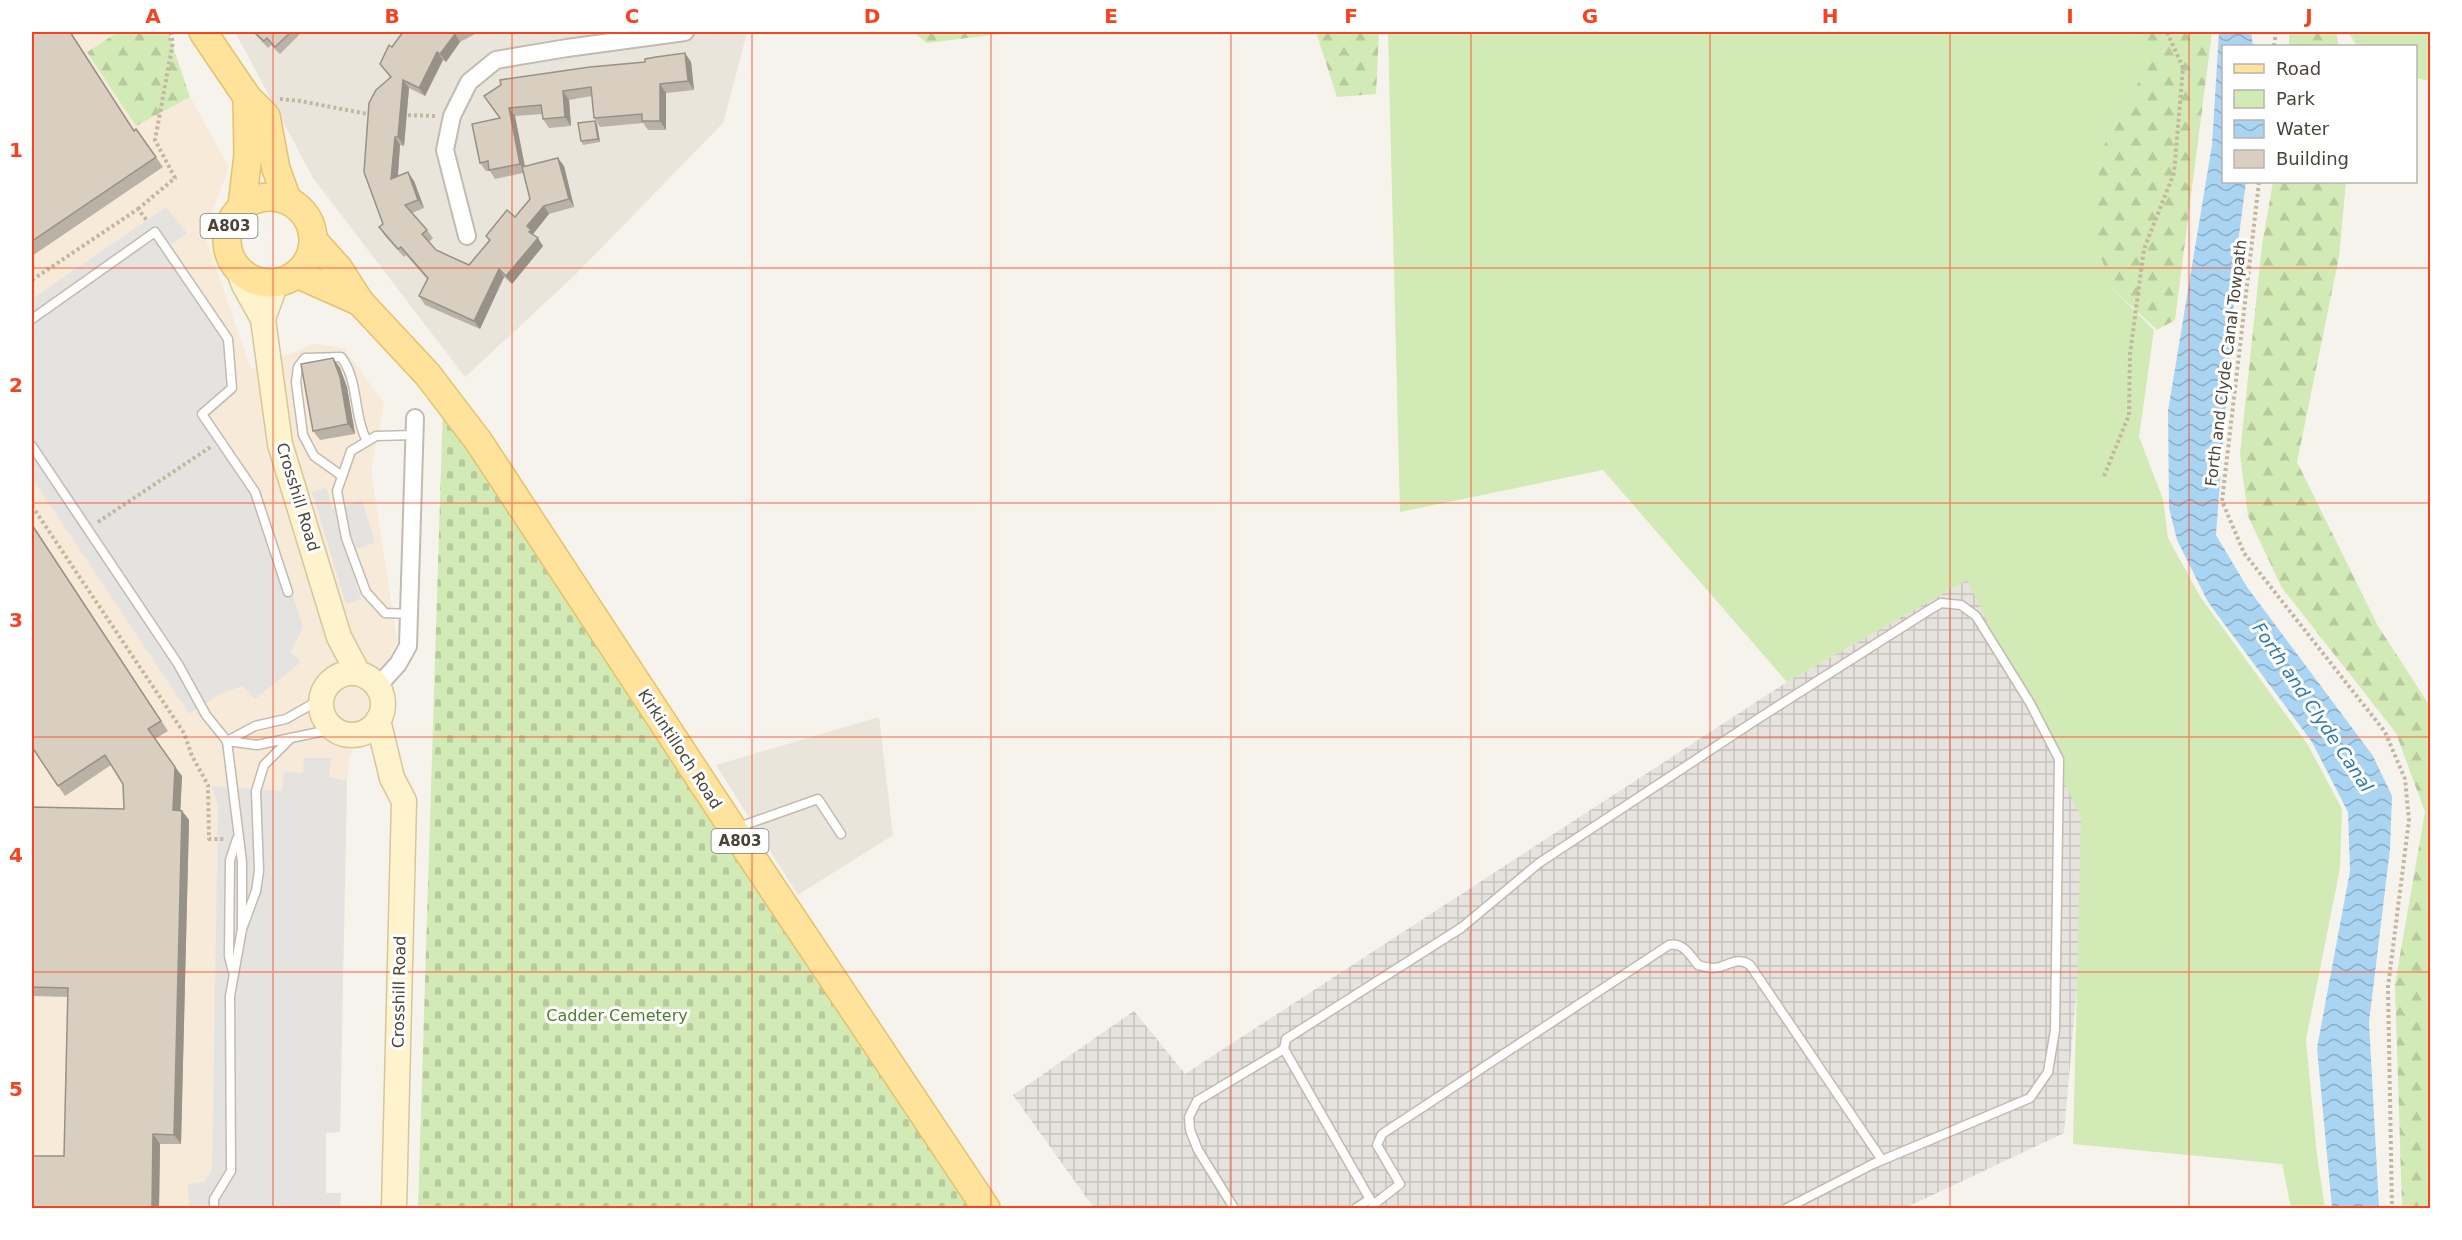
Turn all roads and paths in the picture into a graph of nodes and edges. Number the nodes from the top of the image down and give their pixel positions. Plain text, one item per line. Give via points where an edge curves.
1 (170, 32) edge
2 (203, 32) edge
3 (685, 32) edge
4 (2167, 32) edge
5 (247, 97) junction
6 (384, 115) edge
7 (396, 115) edge
8 (452, 116) junction
9 (2259, 183) edge
10 (287, 199) junction
11 (242, 206) junction
12 (138, 209) junction
13 (155, 232) junction
14 (467, 236) dead end
15 (314, 241) junction
16 (239, 272) junction
17 (286, 279) junction
18 (32, 280) edge
19 (360, 302) junction
20 (32, 319) edge
21 (263, 320) junction
22 (415, 418) dead end
23 (415, 435) junction
24 (220, 441) junction
25 (367, 441) junction
26 (32, 446) edge
27 (342, 476) junction
28 (2104, 476) dead end
29 (32, 506) edge
30 (87, 529) junction
31 (288, 592) dead end
32 (410, 614) junction
33 (346, 675) junction
34 (378, 686) junction
35 (321, 699) junction
36 (378, 720) junction
37 (343, 732) junction
38 (291, 738) junction
39 (227, 741) junction
40 (392, 778) junction
41 (733, 829) junction
42 (842, 834) dead end
43 (238, 839) junction
44 (242, 929) junction
45 (233, 974) junction
46 (1284, 1049) junction
47 (1882, 1160) junction
48 (1373, 1204) edge
49 (214, 1209) edge
50 (394, 1209) edge
51 (986, 1209) edge
52 (1234, 1209) edge
53 (1356, 1209) edge
54 (1787, 1209) edge
55 (2392, 1209) edge

1 - 12 path via 173,42 155,140 175,178
2 - 5 main road, A803
3 - 8 street via 496,60 469,82
4 - 28 path via 2183,68 2174,173 2144,249 2130,354 2129,415
5 - 6 path
5 - 10 main road, A803 via 266,116 276,169
5 - 11 main road, A803 via 248,155
7 - 8 path
8 - 14 street via 446,150
9 - 55 path, Forth and Clyde Canal Towpath via 2222,501 2244,553 2385,732 2405,779 2409,820 2388,987
10 - 11 main road, A803 via 263,196
10 - 15 main road, A803 via 307,216
11 - 16 main road, A803 via 230,220 226,238 229,256
12 - 13 path
12 - 18 path
13 - 20 lane
13 - 24 lane via 228,339 232,388 202,414
15 - 17 main road via 306,265
15 - 19 main road, Kirkintilloch Road / A803 via 339,269
16 - 17 main road, A803 via 262,283
16 - 21 main road, Crosshill Road
17 - 19 main road, Kirkintilloch Road / A803
17 - 21 main road, Crosshill Road
19 - 41 main road, Kirkintilloch Road / A803 via 453,406
21 - 33 main road, Crosshill Road via 280,444 339,637
22 - 23 street
23 - 25 lane via 376,436
23 - 32 street
24 - 30 path
24 - 31 lane via 255,492
25 - 27 lane via 351,451
25 - 27 lane via 349,368 341,357 305,358 298,367 296,382 303,435 314,456
26 - 30 lane
27 - 32 lane via 337,491 346,538 366,592 385,613
29 - 43 path via 184,733 208,786 209,839
30 - 39 lane via 178,664 206,715
32 - 34 street via 408,646
33 - 34 main road via 372,680
33 - 35 main road via 326,687
34 - 36 main road via 382,697
35 - 37 main road via 324,716
35 - 39 lane via 285,719 255,726
36 - 37 main road via 362,733
36 - 40 main road, Crosshill Road
37 - 38 lane
37 - 40 main road, Crosshill Road
38 - 39 lane via 257,745
38 - 44 lane via 264,765 256,791 259,871
39 - 43 lane
40 - 50 main road, Crosshill Road via 404,801
41 - 42 lane via 818,799
41 - 51 main road, Kirkintilloch Road / A803
43 - 44 lane
43 - 45 lane via 230,860 229,956
44 - 45 lane
45 - 49 lane via 231,1171 214,1199
46 - 47 lane via 1286,1039 1461,928 1539,863 1753,722 1941,603 1961,605 1976,616 2030,703 2059,759 2055,1030 2048,1072 2030,1098
46 - 48 lane
46 - 52 lane via 1197,1101 1189,1117 1198,1150
47 - 48 lane via 1750,965 1745,961 1714,969 1698,965 1676,944 1382,1134 1377,1145 1400,1184
47 - 54 lane
48 - 53 lane

